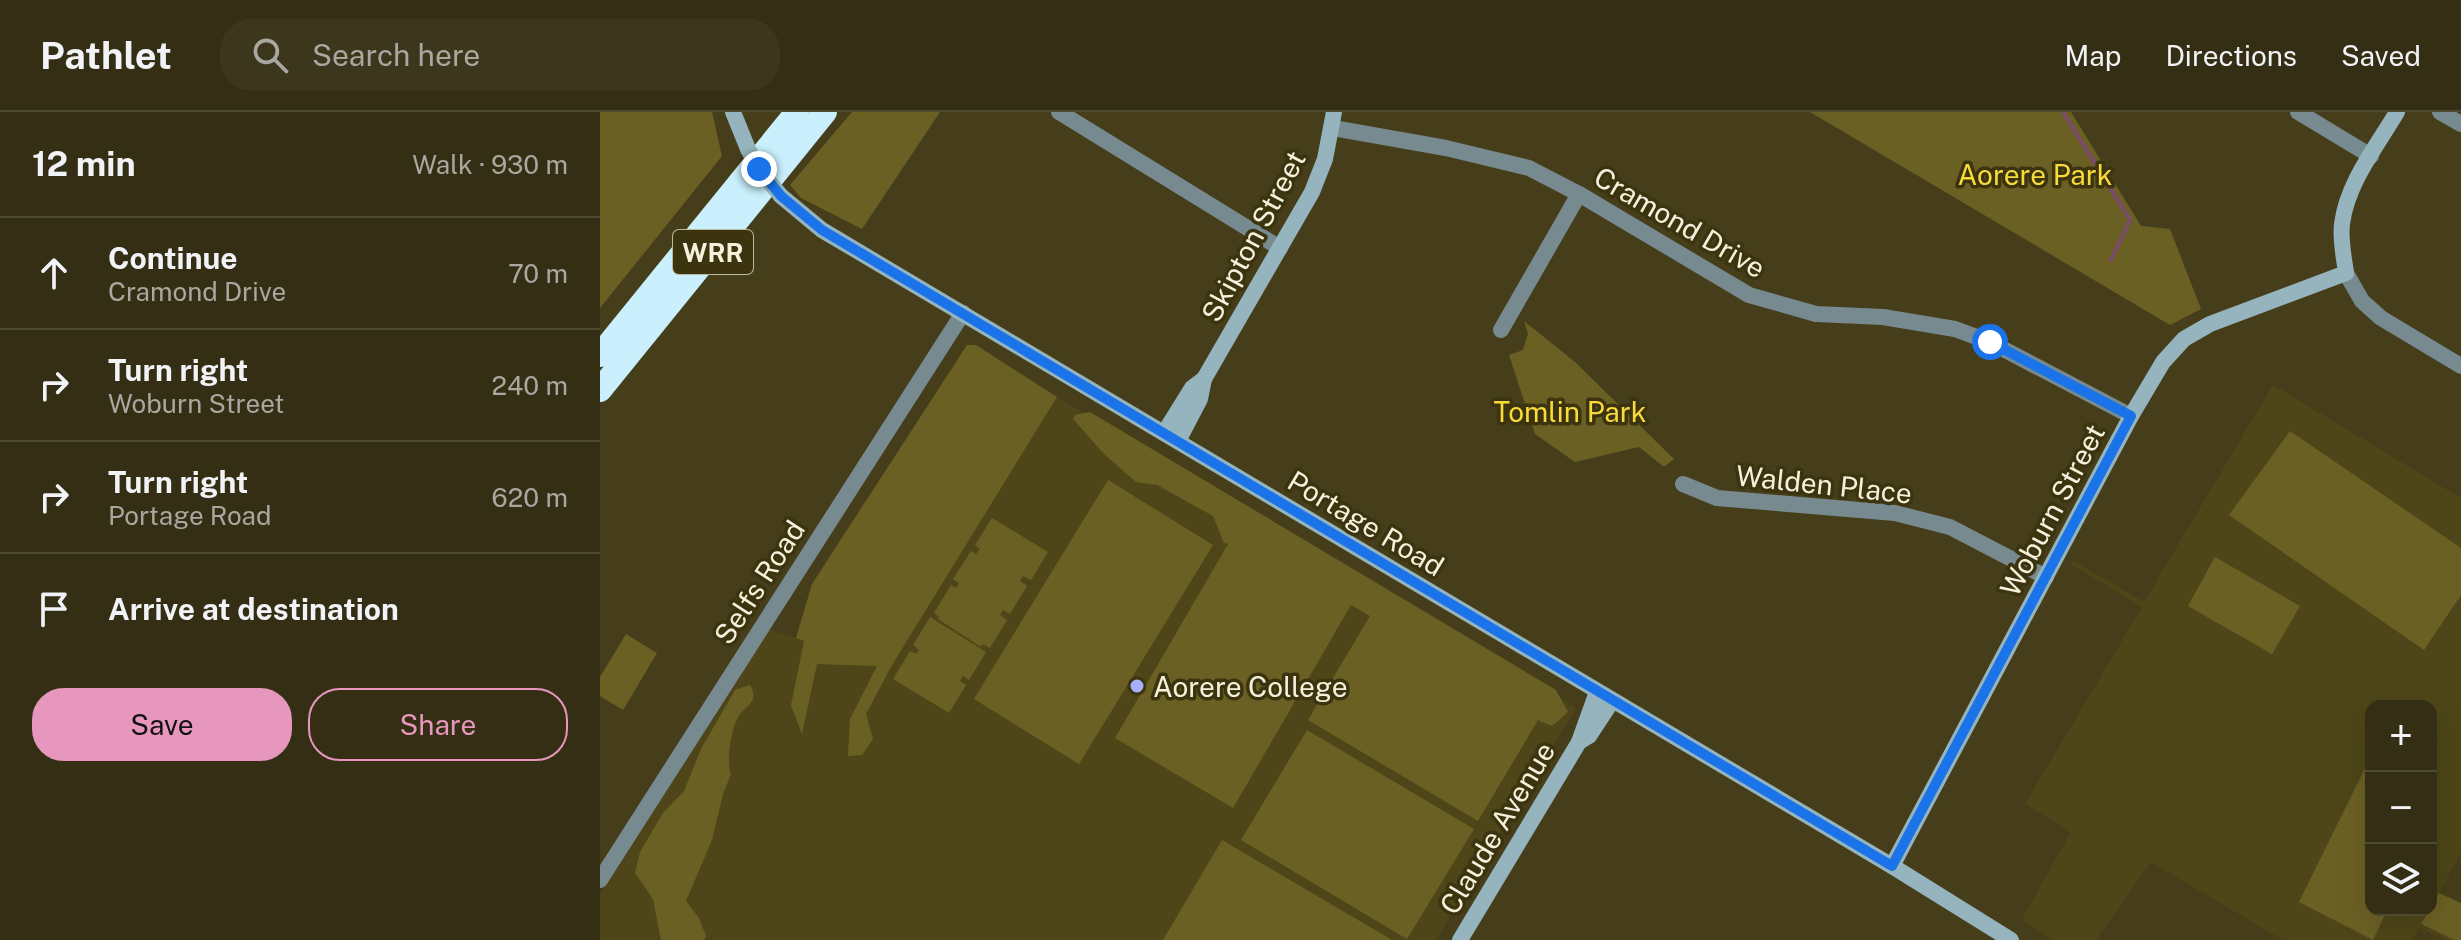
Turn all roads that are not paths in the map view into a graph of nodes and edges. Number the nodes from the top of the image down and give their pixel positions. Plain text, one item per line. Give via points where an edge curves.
1 (733, 112) edge
2 (797, 112) edge
3 (825, 112) edge
4 (1059, 112) edge
5 (2298, 112) edge
6 (2397, 112) edge
7 (2440, 112) edge
8 (1334, 120) edge
9 (2461, 124) edge
10 (2371, 156) junction
11 (1579, 194) junction
12 (1280, 248) junction
13 (2346, 273) junction
14 (963, 313) junction
15 (1501, 330) dead end
16 (600, 355) edge
17 (2461, 366) edge
18 (600, 390) edge
19 (2131, 416) junction
20 (1171, 437) junction
21 (1683, 484) dead end
22 (2046, 577) junction
23 (1605, 697) junction
24 (1892, 866) junction
25 (600, 880) edge
26 (1460, 940) edge
27 (2011, 940) edge

1 - 14 main road, Portage Road, bridge via 759,169 781,196 822,230
2 - 16 highway, WRR
3 - 18 highway, WRR
4 - 12 street
5 - 10 street
6 - 10 main road
7 - 9 street
8 - 11 street, Cramond Drive via 1529,168
8 - 12 main road, Skipton Street via 1312,192
10 - 13 main road via 2345,209
11 - 15 street
11 - 19 street, Cramond Drive via 1749,295 1816,314 1883,317 1955,329
12 - 20 main road, Skipton Street via 1204,379 1192,388
13 - 17 street via 2362,301 2381,318
13 - 19 main road, Woburn Street via 2210,324 2184,339 2163,362
14 - 20 main road, Portage Road
14 - 25 street, Selfs Road
19 - 22 main road, Woburn Street
20 - 23 main road, Portage Road
21 - 22 street, Walden Place via 1717,498 1895,513 1950,527
22 - 24 main road, Woburn Street
23 - 24 main road, Portage Road
23 - 26 main road, Claude Avenue
24 - 27 main road, Portage Road

